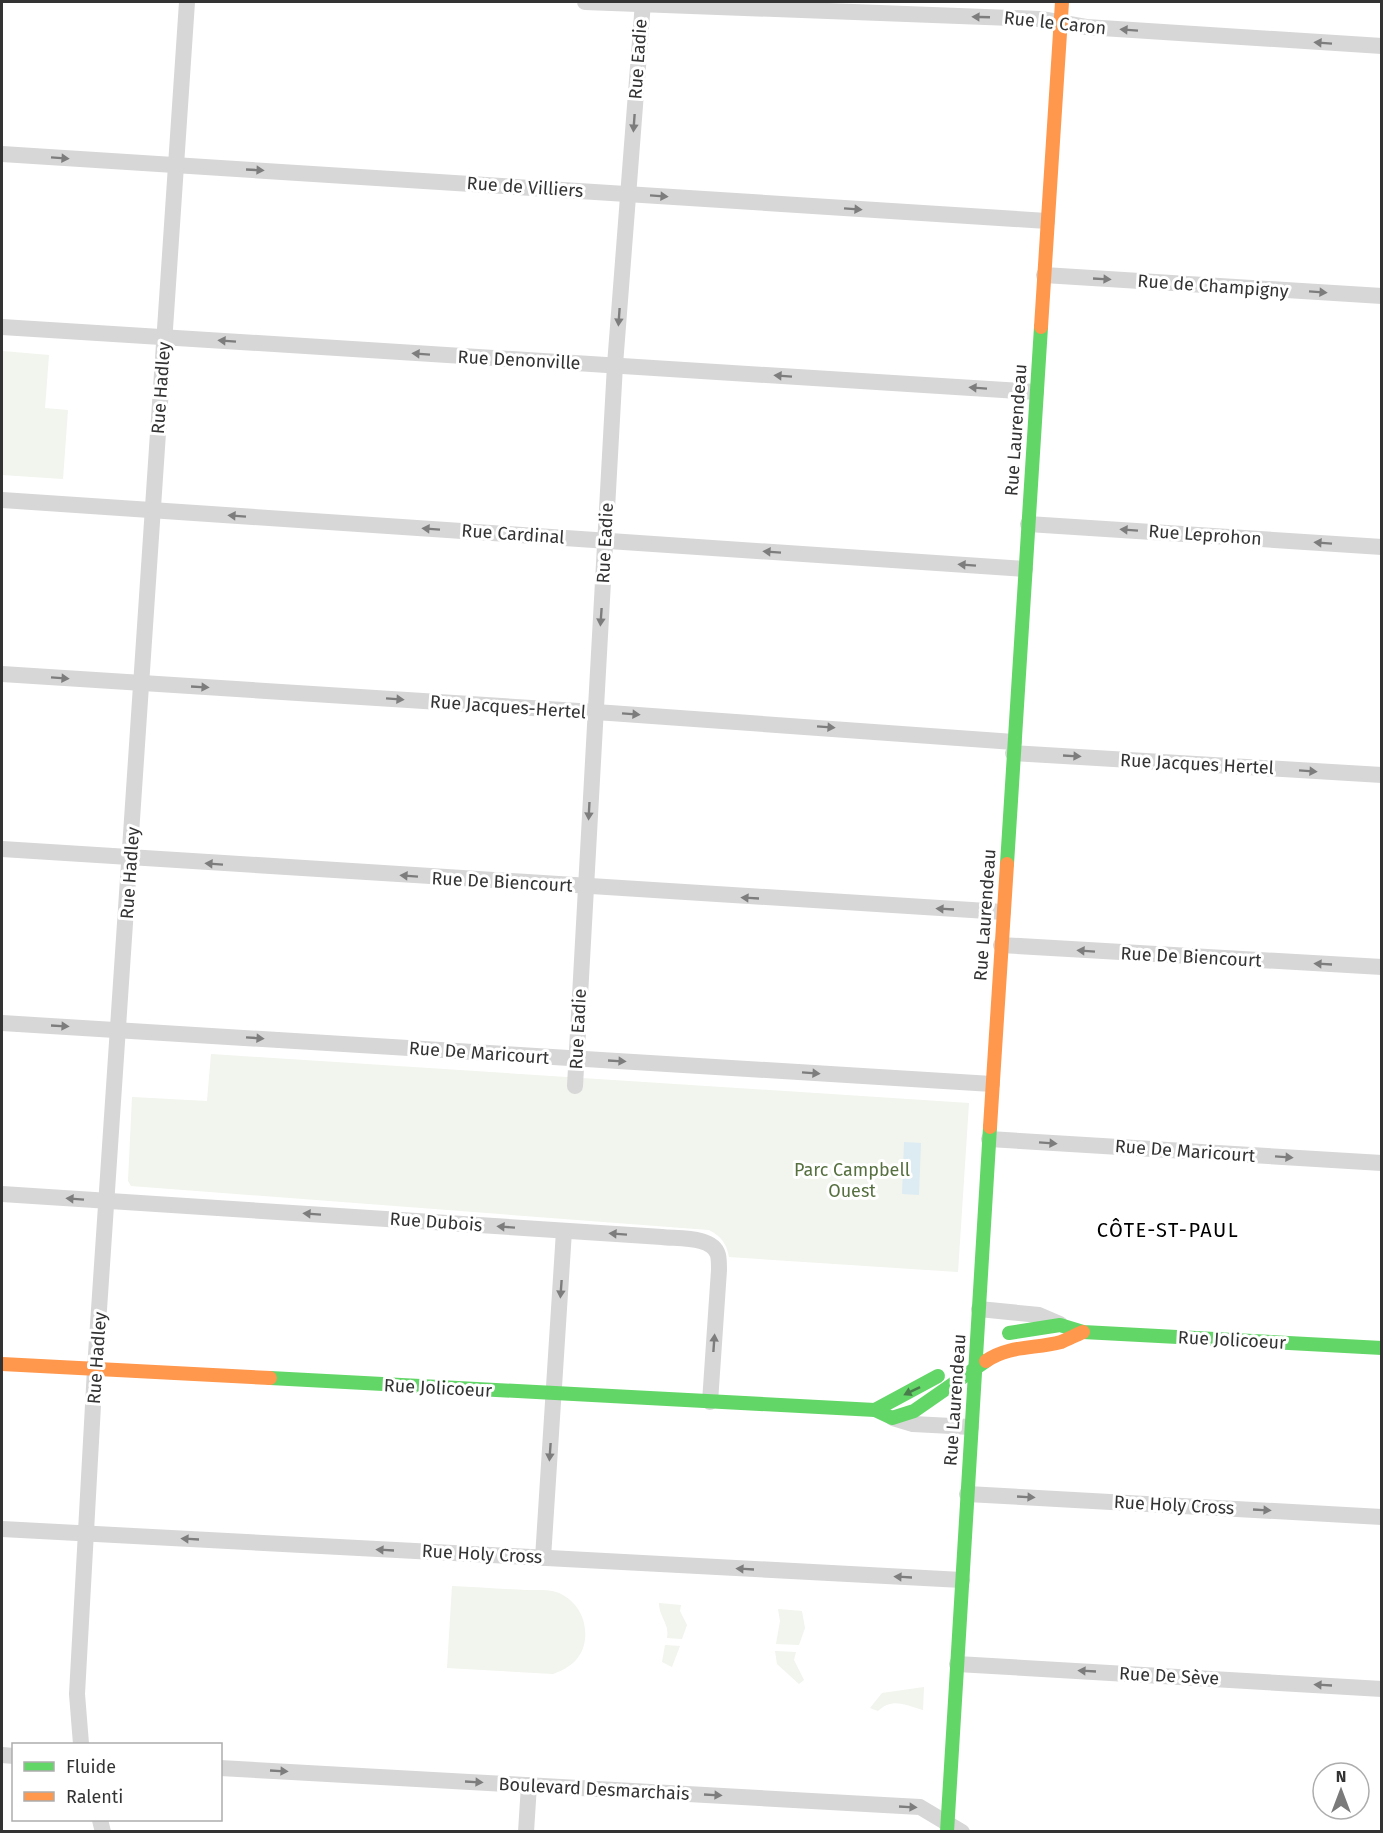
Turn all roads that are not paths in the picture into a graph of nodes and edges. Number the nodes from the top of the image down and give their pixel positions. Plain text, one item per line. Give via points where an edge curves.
1 (187, 2) edge
2 (585, 2) edge
3 (1062, 2) edge
4 (643, 3) edge
5 (1060, 22) junction
6 (1382, 46) edge
7 (2, 154) edge
8 (176, 165) junction
9 (628, 194) junction
10 (1047, 221) junction
11 (1044, 275) junction
12 (1382, 297) edge
13 (2, 327) edge
14 (165, 337) junction
15 (615, 365) junction
16 (1036, 392) junction
17 (2, 500) edge
18 (153, 510) junction
19 (1028, 524) junction
20 (606, 541) junction
21 (1382, 547) edge
22 (1025, 569) junction
23 (2, 674) edge
24 (141, 684) junction
25 (595, 712) junction
26 (1014, 747) junction
27 (1382, 775) edge
28 (2, 849) edge
29 (131, 859) junction
30 (585, 886) junction
31 (1003, 912) junction
32 (1001, 945) junction
33 (1382, 967) edge
34 (2, 1023) edge
35 (119, 1029) junction
36 (576, 1059) junction
37 (992, 1084) junction
38 (574, 1086) dead end
39 (989, 1139) junction
40 (1382, 1163) edge
41 (2, 1194) edge
42 (108, 1201) junction
43 (564, 1231) junction
44 (979, 1310) junction
45 (1060, 1324) junction
46 (1083, 1332) junction
47 (1382, 1348) edge
48 (971, 1354) junction
49 (2, 1364) edge
50 (95, 1369) junction
51 (948, 1369) dead end
52 (974, 1370) junction
53 (554, 1394) junction
54 (710, 1402) junction
55 (875, 1410) junction
56 (892, 1418) junction
57 (971, 1427) junction
58 (967, 1494) junction
59 (1382, 1516) edge
60 (2, 1529) edge
61 (86, 1534) junction
62 (543, 1558) junction
63 (962, 1580) junction
64 (957, 1665) junction
65 (1382, 1689) edge
66 (81, 1743) edge
67 (222, 1768) edge
68 (529, 1785) junction
69 (952, 1829) edge
70 (526, 1832) edge

1 - 8 street, Rue Hadley
2 - 4 street, Rue le Caron
3 - 5 street, Rue Laurendeau
5 -> 4 street, Rue le Caron
4 -> 9 street, Rue Eadie
6 -> 5 street, Rue le Caron via 1086,27
5 - 10 street, Rue Laurendeau
7 -> 8 street, Rue de Villiers
8 -> 9 street, Rue de Villiers
8 - 14 street, Rue Hadley
9 -> 10 street, Rue de Villiers
9 -> 15 street, Rue Eadie
10 - 11 street, Rue Laurendeau
11 -> 12 street, Rue de Champigny
11 - 16 street, Rue Laurendeau
13 - 14 street, Rue Denonville
15 -> 14 street, Rue Denonville
14 - 18 street, Rue Hadley
16 -> 15 street, Rue Denonville
15 - 20 street, Rue Eadie
16 - 19 street, Rue Laurendeau
17 - 18 street, Rue Cardinal
20 -> 18 street, Rue Cardinal
18 - 24 street, Rue Hadley
21 -> 19 street, Rue Leprohon
19 - 22 street, Rue Laurendeau
22 -> 20 street, Rue Cardinal
20 -> 25 street, Rue Eadie
22 - 26 street, Rue Laurendeau
23 -> 24 street, Rue Jacques-Hertel
24 -> 25 street, Rue Jacques-Hertel
24 - 29 street, Rue Hadley
25 -> 26 street, Rue Jacques-Hertel
25 -> 30 street, Rue Eadie
26 -> 27 street, Rue Jacques Hertel
26 - 31 street, Rue Laurendeau
28 - 29 street, Rue De Biencourt
30 -> 29 street, Rue De Biencourt
29 - 35 street, Rue Hadley
31 -> 30 street, Rue De Biencourt
30 - 36 street, Rue Eadie
31 - 32 street, Rue Laurendeau
33 -> 32 street, Rue De Biencourt
32 - 37 street, Rue Laurendeau
34 -> 35 street, Rue De Maricourt
35 -> 36 street, Rue De Maricourt
35 - 42 street, Rue Hadley
36 -> 37 street, Rue De Maricourt
36 - 38 street, Rue Eadie
37 - 39 street, Rue Laurendeau
39 -> 40 street, Rue De Maricourt
39 - 44 street, Rue Laurendeau
42 -> 41 street, Rue Dubois
43 -> 42 street, Rue Dubois
42 - 50 street, Rue Hadley
43 -> 53 street
54 -> 43 street, Rue Dubois via 719,1270 718,1254 711,1245 662,1237
44 - 45 street, Rue Jolicoeur via 1039,1315
44 - 48 street, Rue Laurendeau
45 - 46 street, Rue Jolicoeur
45 - 48 street via 996,1338
46 - 47 street, Rue Jolicoeur
46 - 52 street, Rue Jolicoeur via 1060,1342 993,1356
48 - 52 street, Rue Laurendeau
49 - 50 street, Rue Jolicoeur
50 - 53 street, Rue Jolicoeur
50 - 61 street, Rue Hadley
51 -> 55 street
52 - 56 street, Rue Jolicoeur via 914,1411
52 - 57 street, Rue Laurendeau
53 - 54 street, Rue Jolicoeur
53 -> 62 street
54 - 55 street, Rue Jolicoeur
55 - 56 street, Rue Jolicoeur
56 - 57 street, Rue Jolicoeur via 913,1424
57 - 58 street, Rue Laurendeau
58 -> 59 street, Rue Holy Cross
58 - 63 street, Rue Laurendeau
60 - 61 street, Rue Holy Cross
62 -> 61 street, Rue Holy Cross
61 - 66 street, Rue Hadley via 76,1694
63 -> 62 street, Rue Holy Cross
63 - 64 street, Rue Laurendeau
65 -> 64 street, Rue De Sève
64 - 69 street, Rue Laurendeau
67 -> 68 street, Boulevard Desmarchais
68 -> 69 street, Boulevard Desmarchais via 920,1807
68 - 70 street

